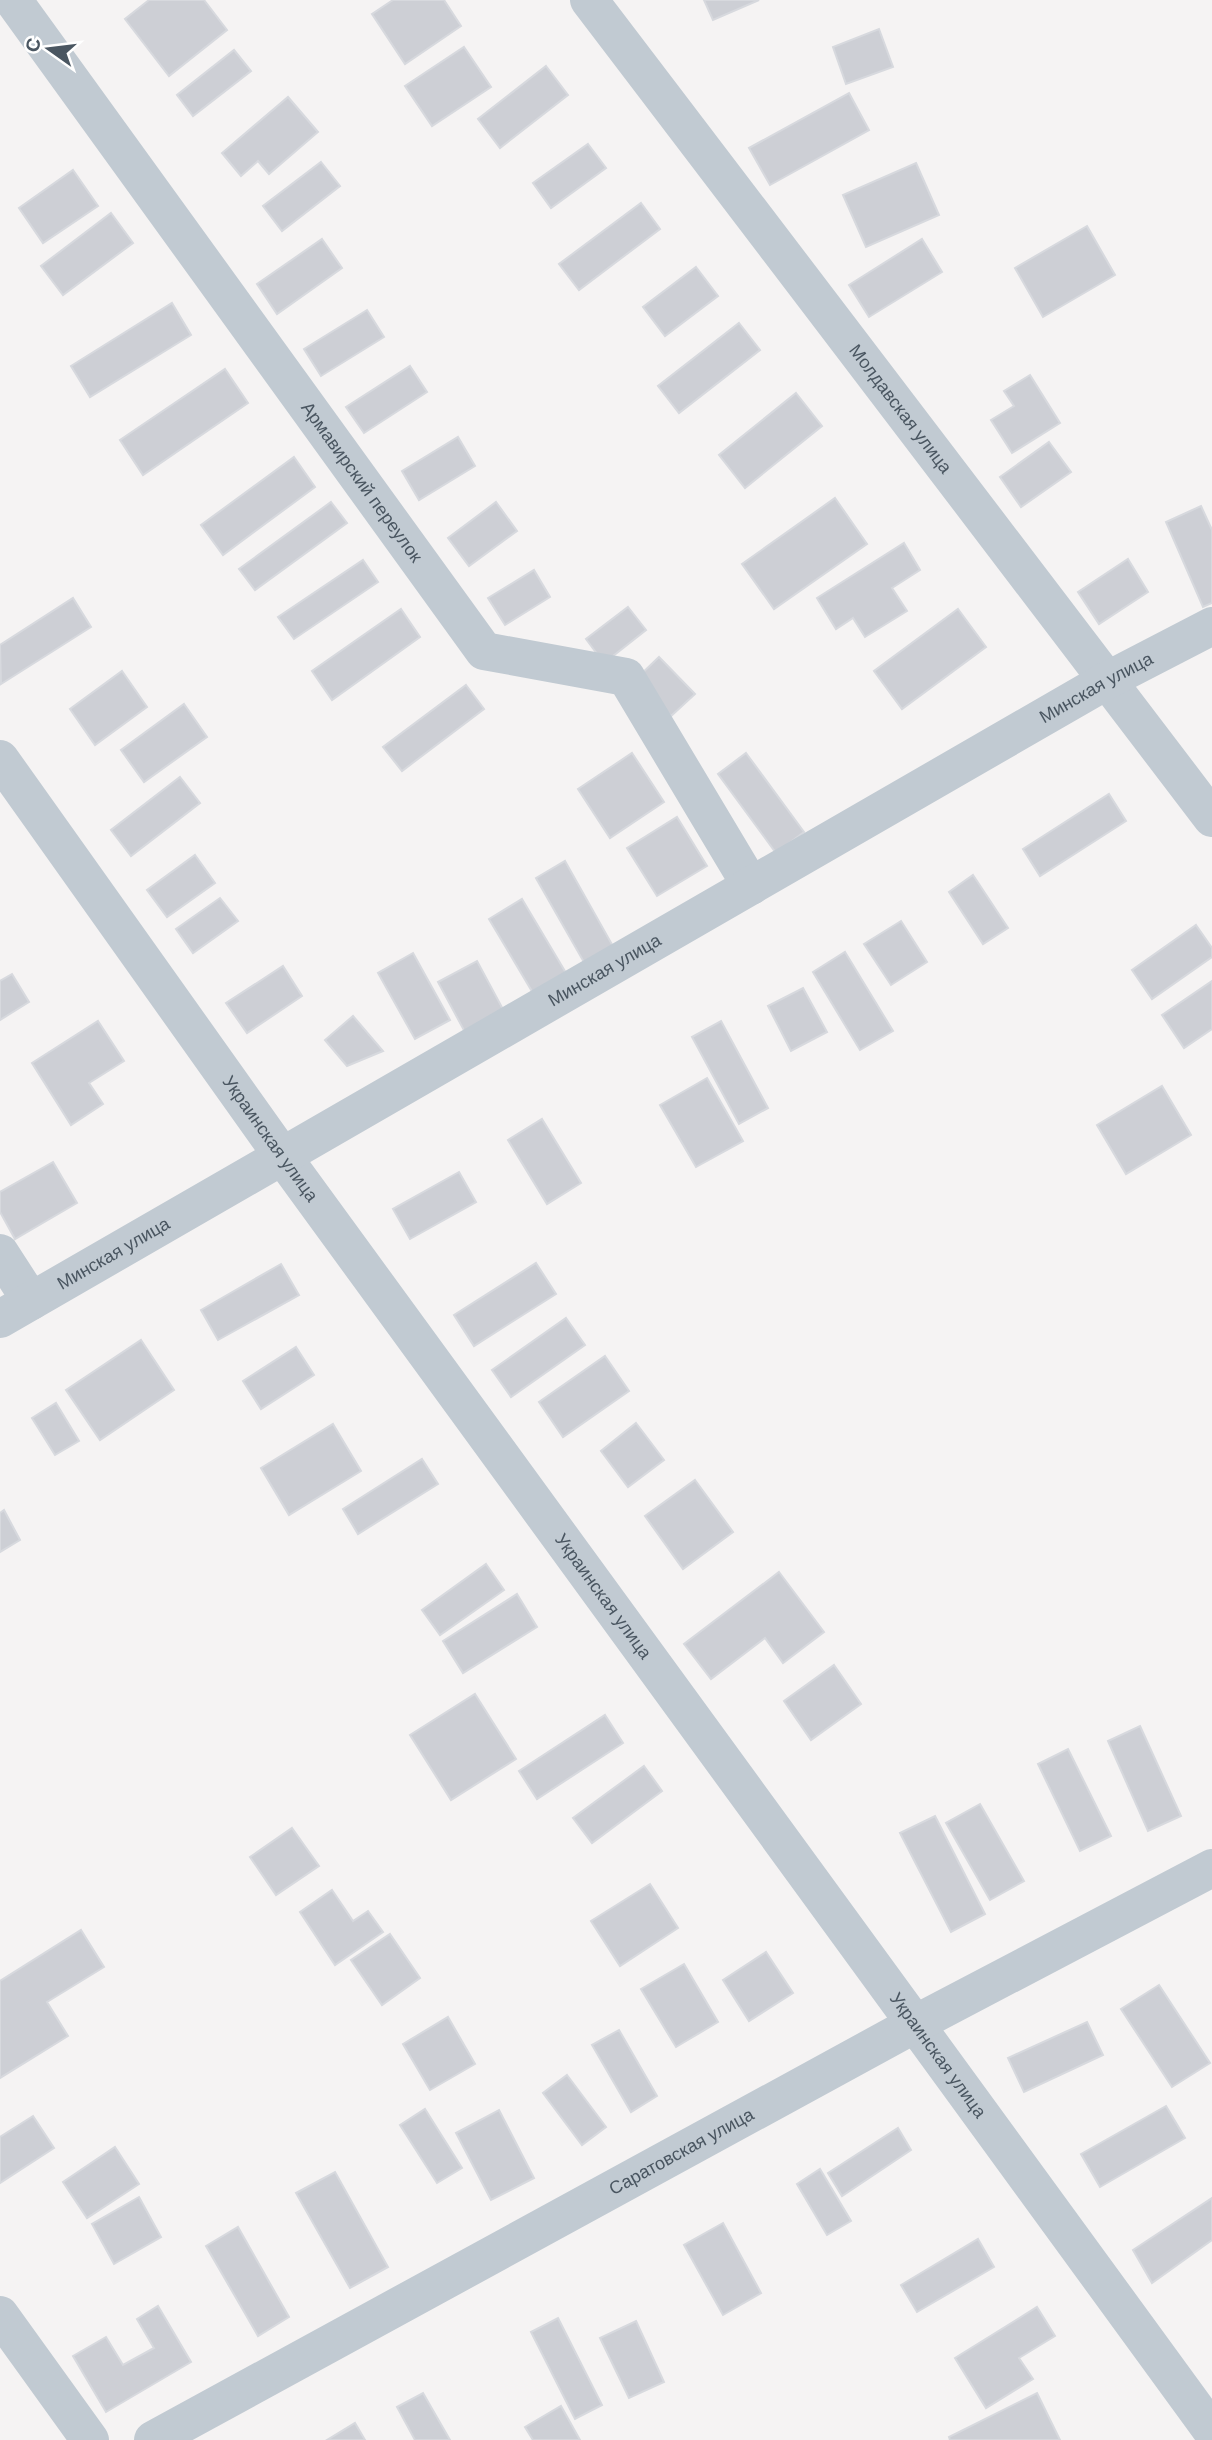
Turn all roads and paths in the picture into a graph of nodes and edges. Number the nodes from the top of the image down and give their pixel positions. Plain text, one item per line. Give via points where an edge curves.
1 (13, 0) edge
2 (589, 0) edge
3 (1212, 626) edge
4 (1106, 681) junction
5 (0, 759) edge
6 (1212, 818) edge
7 (751, 886) junction
8 (282, 1157) junction
9 (0, 1253) edge
10 (16, 1310) edge
11 (1212, 1868) edge
12 (915, 2024) junction
13 (0, 2315) edge
14 (1212, 2431) edge
15 (90, 2440) edge
16 (153, 2440) edge

1 - 7 street, Армавирский переулок via 484,651 626,677
2 - 4 street, Молдавская улица
3 - 4 street, Минская улица
4 - 6 street, Молдавская улица
4 - 7 street, Минская улица
5 - 8 street, Украинская улица
7 - 8 street, Минская улица
8 - 10 street, Минская улица
8 - 12 street, Украинская улица
9 - 10 street
11 - 12 street, Саратовская улица
12 - 14 street, Украинская улица
12 - 16 street, Саратовская улица
13 - 15 street

